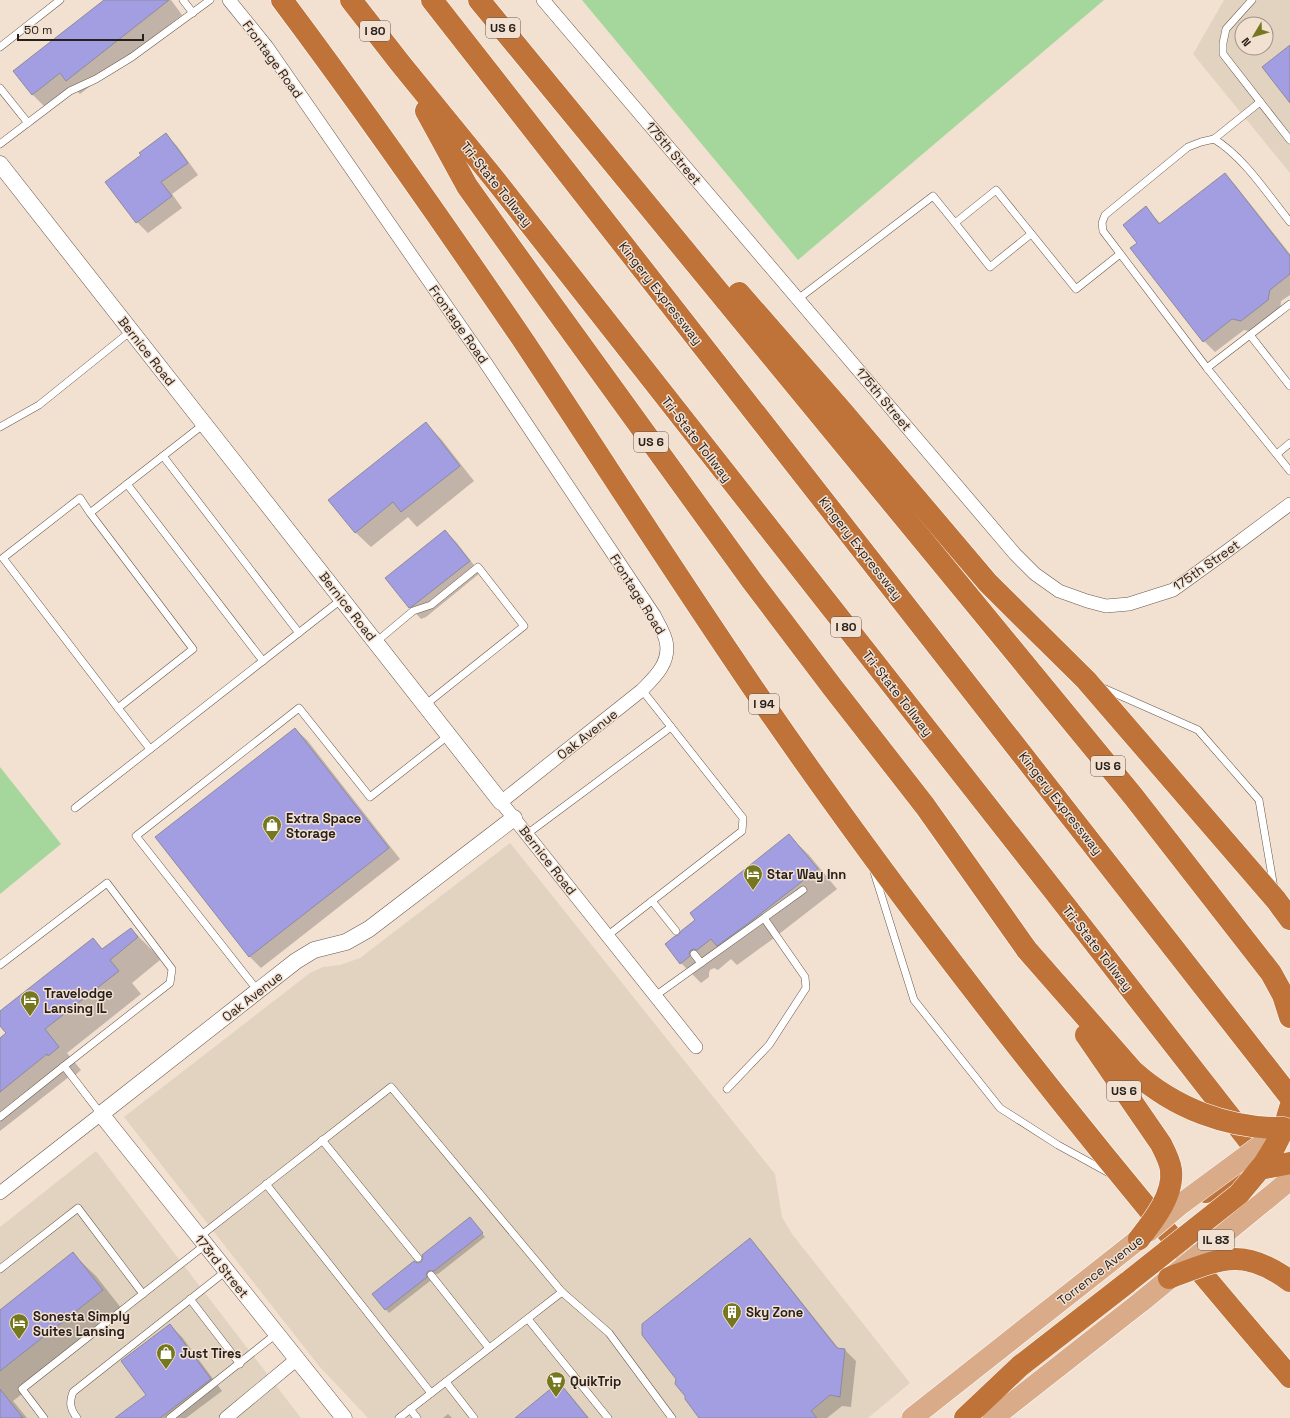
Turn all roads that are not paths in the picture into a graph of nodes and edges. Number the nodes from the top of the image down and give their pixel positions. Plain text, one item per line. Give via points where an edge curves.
1 (60, 0) edge
2 (183, 0) edge
3 (210, 0) edge
4 (229, 0) edge
5 (282, 0) edge
6 (351, 0) edge
7 (432, 0) edge
8 (479, 0) edge
9 (544, 0) edge
10 (1252, 0) edge
11 (193, 13) junction
12 (0, 47) edge
13 (526, 56) junction
14 (400, 63) junction
15 (0, 88) edge
16 (1260, 102) junction
17 (28, 123) junction
18 (1214, 139) junction
19 (1290, 140) edge
20 (0, 144) edge
21 (0, 164) edge
22 (1290, 222) edge
23 (954, 223) junction
24 (1031, 234) junction
25 (1120, 254) junction
26 (798, 299) junction
27 (1290, 306) edge
28 (132, 331) junction
29 (1250, 335) junction
30 (1207, 368) junction
31 (1290, 386) edge
32 (204, 424) junction
33 (0, 427) edge
34 (1290, 443) edge
35 (1277, 454) junction
36 (163, 456) junction
37 (1290, 471) edge
38 (127, 484) junction
39 (1290, 504) edge
40 (90, 513) junction
41 (342, 599) junction
42 (299, 633) junction
43 (376, 642) junction
44 (665, 659) joint
45 (263, 661) junction
46 (1086, 680) junction
47 (642, 690) junction
48 (425, 705) junction
49 (118, 708) junction
50 (671, 727) junction
51 (449, 735) junction
52 (150, 749) junction
53 (501, 802) junction
54 (75, 808) dead end
55 (514, 818) junction
56 (527, 834) junction
57 (866, 846) junction
58 (803, 890) dead end
59 (1276, 900) junction
60 (652, 901) junction
61 (764, 918) junction
62 (1290, 919) edge
63 (676, 931) dead end
64 (607, 936) junction
65 (1027, 950) junction
66 (694, 954) dead end
67 (701, 963) junction
68 (0, 965) edge
69 (1271, 973) junction
70 (258, 991) junction
71 (1290, 992) edge
72 (655, 996) junction
73 (1290, 1017) edge
74 (696, 1048) dead end
75 (64, 1066) junction
76 (727, 1089) dead end
77 (1290, 1097) edge
78 (101, 1114) junction
79 (0, 1117) edge
80 (1288, 1122) edge
81 (322, 1140) junction
82 (1290, 1163) edge
83 (1260, 1169) junction
84 (1290, 1180) edge
85 (266, 1184) junction
86 (1126, 1184) junction
87 (0, 1193) edge
88 (1290, 1193) edge
89 (1181, 1204) junction
90 (1139, 1240) junction
91 (202, 1241) junction
92 (418, 1258) dead end
93 (0, 1269) edge
94 (226, 1271) junction
95 (431, 1275) dead end
96 (1170, 1278) junction
97 (1290, 1281) edge
98 (562, 1292) junction
99 (143, 1294) junction
100 (190, 1299) junction
101 (528, 1319) junction
102 (276, 1334) junction
103 (489, 1348) junction
104 (297, 1359) junction
105 (240, 1364) junction
106 (1290, 1377) edge
107 (446, 1382) junction
108 (431, 1393) junction
109 (410, 1409) junction
110 (471, 1417) edge
111 (44, 1418) edge
112 (77, 1418) edge
113 (170, 1418) edge
114 (226, 1418) edge
115 (344, 1418) edge
116 (399, 1418) edge
117 (417, 1418) edge
118 (608, 1418) edge
119 (672, 1418) edge
120 (912, 1418) edge
121 (965, 1418) edge
122 (993, 1418) edge

1 - 12 lane
2 - 11 lane
3 - 11 lane
4 - 44 street, Frontage Road via 267,47 477,350 654,615 666,640
5 - 57 highway, I 94 via 441,220 676,574
6 - 14 highway, I 80
7 - 77 highway, Kingery Expressway
8 - 13 highway, US 6
9 - 26 street, 175th Street
10 - 16 lane via 1226,29 1223,54
11 - 17 lane via 132,57 70,91
13 - 46 highway via 598,129 988,583
13 - 69 highway, US 6 via 1133,796
14 - 65 highway, US 6 via 467,186 752,580 925,806
14 - 88 highway, Tri-State Tollway / I 80 via 496,181
15 - 17 lane
16 - 18 lane
16 - 19 lane
17 - 20 lane
18 - 22 lane via 1227,147 1242,162
18 - 25 lane via 1188,147 1105,215 1103,231
21 - 28 street, Bernice Road
23 - 24 lane via 990,267
23 - 24 lane via 996,190
23 - 26 lane via 933,196
24 - 25 lane via 1076,289
25 - 30 lane
26 - 39 street, 175th Street via 1015,554 1035,574 1059,591 1106,606 1129,604 1173,590
27 - 29 lane
28 - 32 street, Bernice Road
28 - 33 lane via 39,404
29 - 30 lane
29 - 31 lane
30 - 35 lane
32 - 36 lane
32 - 41 street, Bernice Road
34 - 35 lane
35 - 37 lane
36 - 38 lane
36 - 42 lane
38 - 40 lane
38 - 45 lane
40 - 49 lane via 193,649
40 - 49 lane via 80,498 3,558
41 - 42 lane
41 - 43 street, Bernice Road
42 - 45 lane
43 - 48 street, Bernice Road
43 - 48 lane via 413,611 431,605 478,567 524,626
44 - 47 street, Oak Avenue via 662,668
45 - 52 lane
46 - 59 highway
46 - 59 lane via 1198,730 1259,800
47 - 50 lane
47 - 53 street, Oak Avenue
48 - 51 street, Bernice Road
49 - 52 lane
50 - 56 lane
50 - 60 lane via 743,818 742,831
51 - 53 street, Bernice Road
51 - 70 lane via 370,797 299,708 136,836
52 - 54 lane
53 - 55 street, Bernice Road
55 - 56 street, Bernice Road
55 - 70 street, Oak Avenue via 369,929 346,942 314,950
56 - 64 street, Bernice Road
57 - 86 highway, I 94 via 976,995
57 - 86 lane via 914,1000 1000,1108
58 - 61 lane
59 - 62 highway
60 - 63 lane
60 - 64 lane
61 - 67 lane
61 - 76 lane via 805,977 806,988 769,1045
64 - 72 street, Bernice Road
65 - 80 highway, bridge via 1133,1071 1151,1086 1177,1102 1218,1120 1264,1128
65 - 90 highway, US 6, bridge via 1161,1144 1168,1158 1171,1170 1169,1189 1160,1209
66 - 67 lane
67 - 72 lane
68 - 75 lane via 107,883 172,969 170,984
69 - 71 highway
69 - 73 highway, US 6 via 1283,995
70 - 78 street, Oak Avenue
72 - 74 street, Bernice Road
75 - 78 lane
75 - 79 lane
78 - 87 street, Oak Avenue
78 - 91 street, 173rd Street
80 - 83 highway, bridge
80 - 89 main road, Torrence Avenue, bridge
81 - 85 lane
81 - 92 lane
81 - 98 lane via 391,1086
82 - 83 highway, bridge
83 - 89 highway, bridge
83 - 121 highway, bridge via 1230,1202 1020,1366
84 - 96 main road, IL 83, bridge
85 - 91 lane
85 - 108 lane
86 - 106 highway, I 94
89 - 90 main road, Torrence Avenue, bridge
90 - 120 main road, Torrence Avenue / US 6
91 - 94 street, 173rd Street
91 - 99 lane
93 - 99 lane via 78,1208
94 - 100 lane
94 - 102 street, 173rd Street
95 - 103 lane
96 - 97 highway, bridge via 1232,1258 1255,1262
96 - 122 main road, IL 83, bridge
98 - 101 lane
98 - 119 lane via 609,1333
99 - 111 lane via 22,1389
100 - 105 lane
100 - 112 lane via 73,1392 70,1399 71,1410
101 - 103 lane
101 - 118 lane
102 - 104 street, 173rd Street
102 - 105 lane
103 - 107 lane
104 - 114 street
104 - 115 street, 173rd Street
105 - 113 lane
107 - 108 lane
107 - 110 lane
108 - 109 lane
109 - 116 lane
109 - 117 lane

